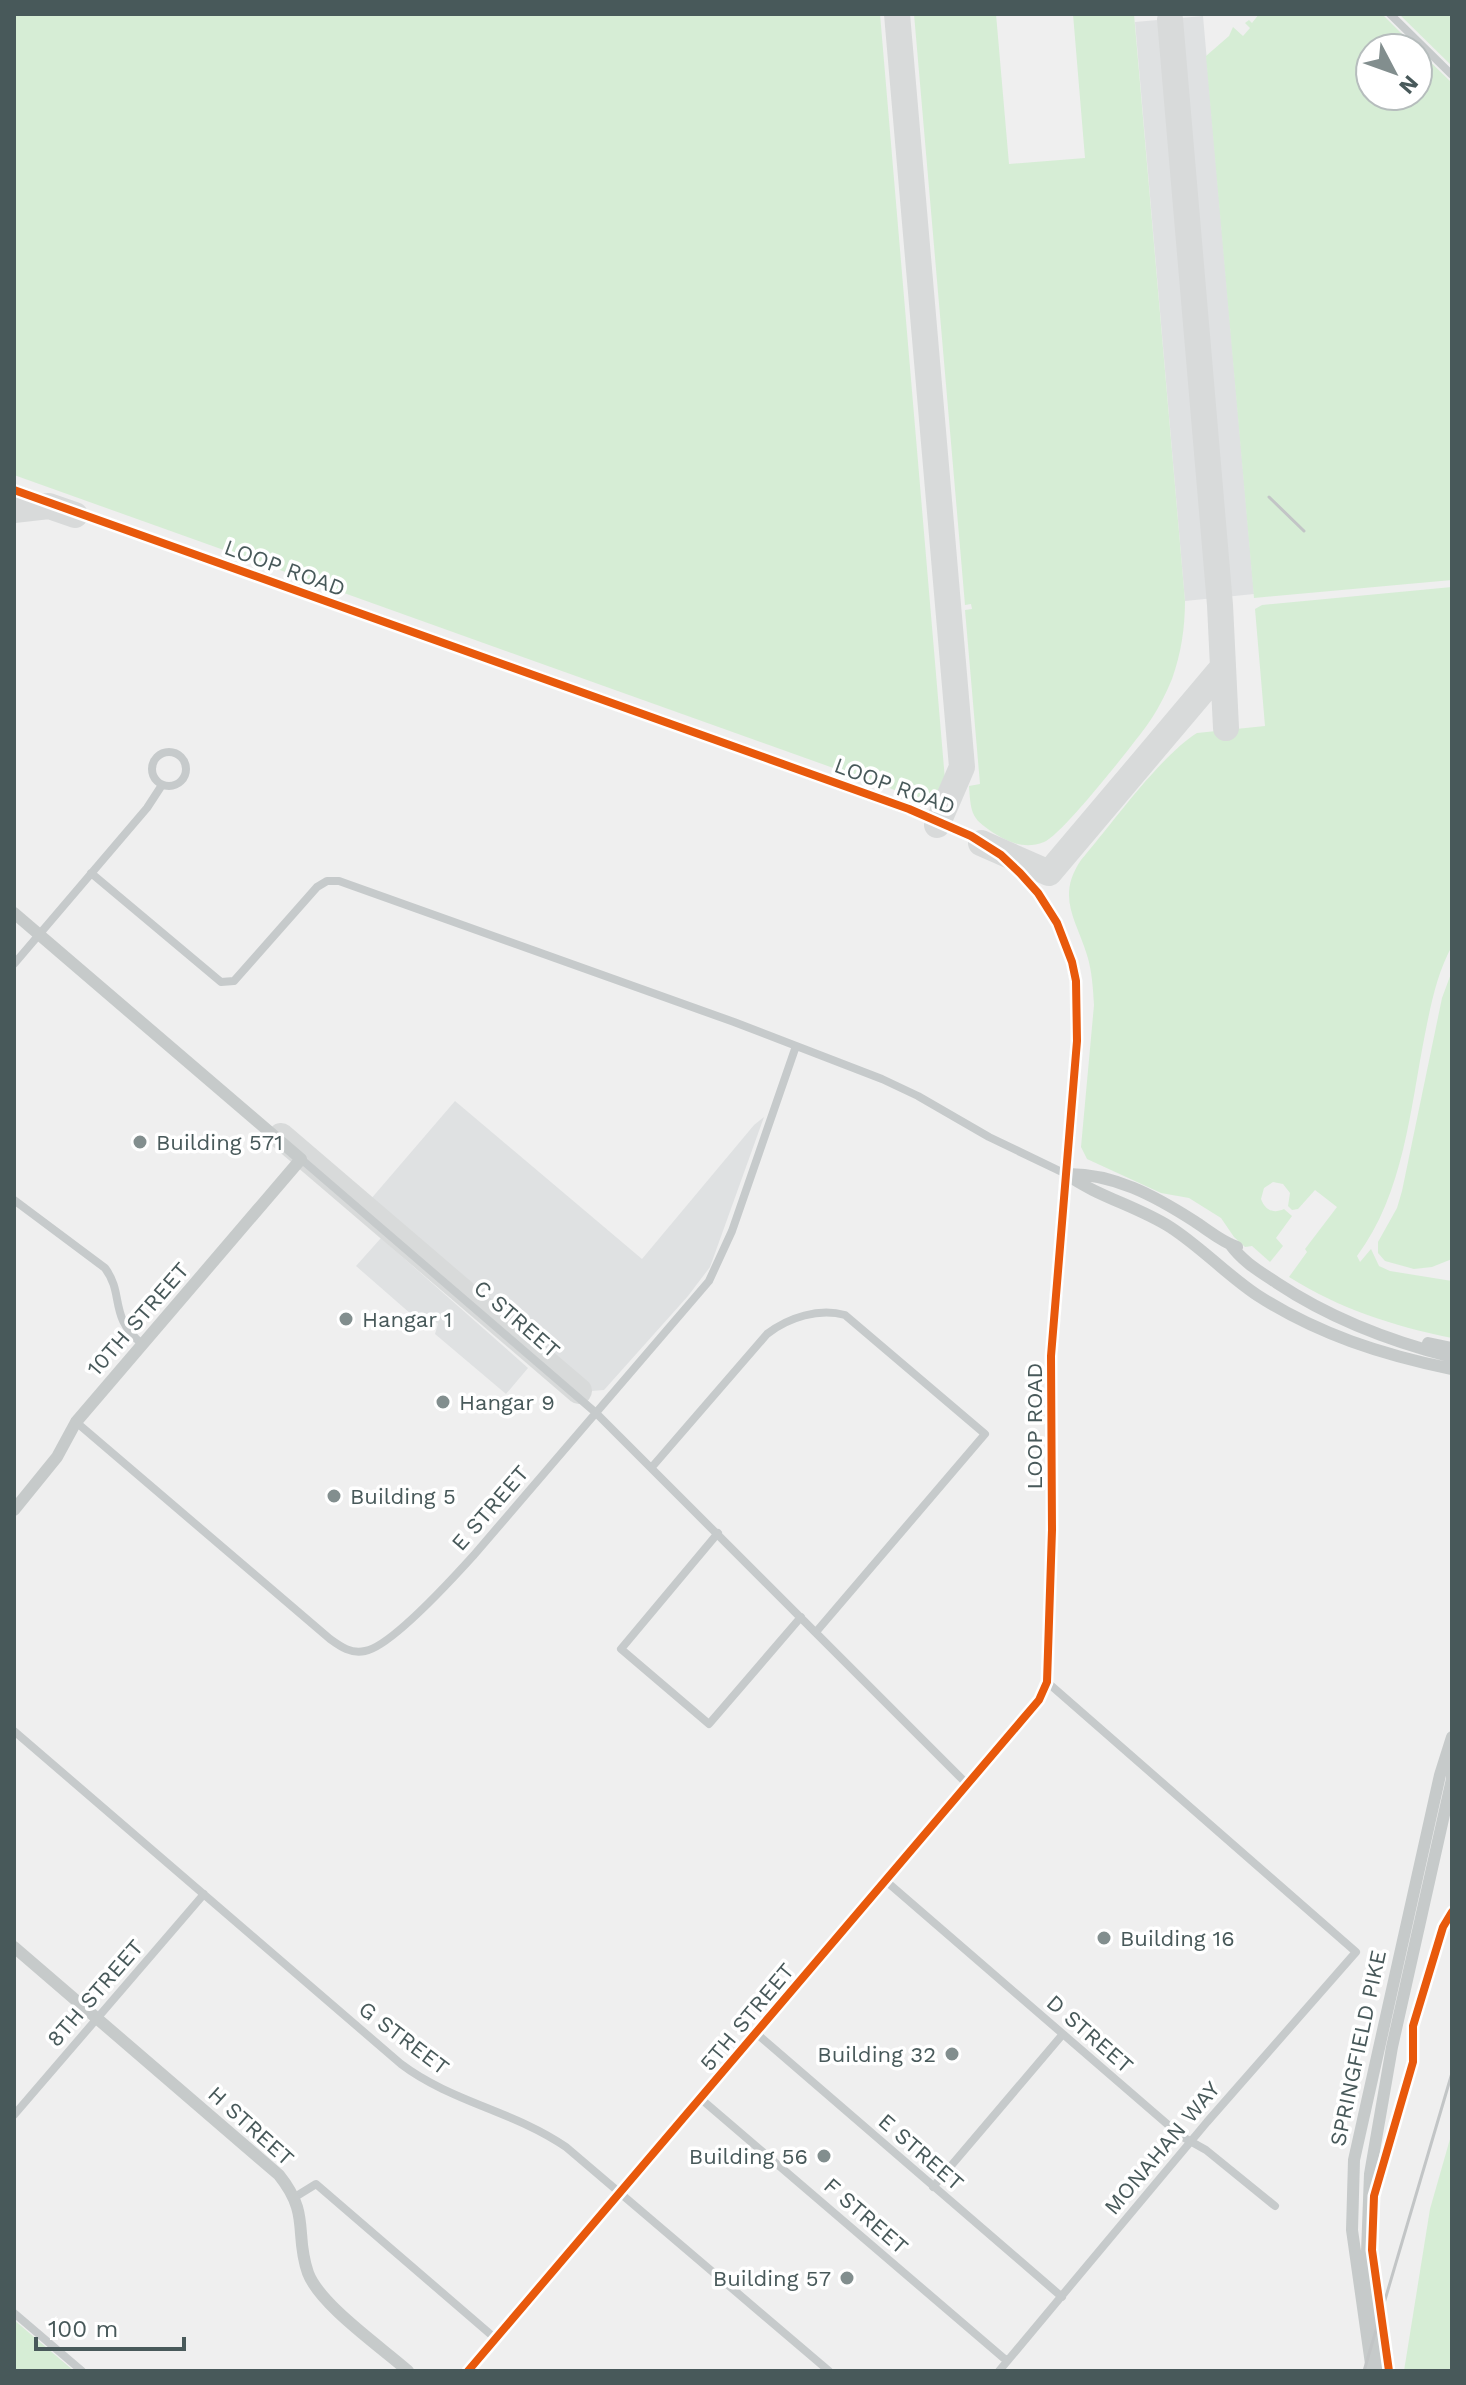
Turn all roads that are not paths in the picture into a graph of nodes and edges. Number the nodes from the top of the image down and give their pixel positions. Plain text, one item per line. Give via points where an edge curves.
1 (1390, 14) edge
2 (1452, 75) edge
3 (14, 490) edge
4 (162, 785) junction
5 (91, 873) junction
6 (14, 913) edge
7 (39, 935) junction
8 (14, 964) edge
9 (796, 1046) junction
10 (301, 1159) junction
11 (1066, 1174) junction
12 (14, 1200) edge
13 (1356, 1327) junction
14 (142, 1344) junction
15 (1452, 1348) edge
16 (1452, 1357) edge
17 (1452, 1369) edge
18 (595, 1412) junction
19 (76, 1422) junction
20 (652, 1467) junction
21 (14, 1510) edge
22 (718, 1533) junction
23 (801, 1617) junction
24 (816, 1632) junction
25 (1047, 1682) junction
26 (14, 1731) edge
27 (1452, 1737) edge
28 (1452, 1756) edge
29 (967, 1784) junction
30 (887, 1882) junction
31 (204, 1894) junction
32 (14, 1947) edge
33 (97, 2018) junction
34 (757, 2034) junction
35 (1063, 2034) junction
36 (701, 2099) junction
37 (14, 2115) edge
38 (1191, 2142) junction
39 (933, 2187) junction
40 (621, 2193) junction
41 (295, 2197) junction
42 (1275, 2206) dead end
43 (1062, 2297) junction
44 (14, 2313) edge
45 (496, 2339) junction
46 (1007, 2361) junction
47 (82, 2371) edge
48 (408, 2371) edge
49 (468, 2371) edge
50 (829, 2371) edge
51 (999, 2371) edge
52 (1372, 2371) edge
53 (1381, 2371) edge

1 - 2 street
3 - 11 street, LOOP ROAD via 909,809 987,846 1020,873 1047,906 1072,962 1078,1019
4 - 4 street via 175,786 184,777 186,765 175,753 158,756 152,766
4 - 5 street
5 - 7 street
5 - 9 street via 221,982 234,981 312,892 334,880
6 - 7 street, C STREET
7 - 8 street
7 - 10 street, C STREET
9 - 11 street via 903,1088
9 - 18 street, E STREET via 716,1269
10 - 14 street, 10TH STREET
10 - 18 street, C STREET
11 - 13 street via 1091,1173 1172,1207 1250,1255 1268,1277 1305,1302
11 - 17 street via 1169,1227 1256,1294 1303,1321 1379,1352
11 - 25 street, LOOP ROAD via 1052,1344
12 - 14 street via 105,1268 123,1324
13 - 15 street
13 - 16 street
14 - 19 street, 10TH STREET
18 - 19 street, E STREET via 448,1583 383,1643 361,1652 330,1639
18 - 20 street, C STREET
19 - 21 street, 10TH STREET via 50,1467
20 - 22 street, C STREET
20 - 24 street via 767,1334 786,1321 819,1312 845,1315 985,1434
22 - 23 street, C STREET
22 - 23 street via 621,1649 709,1724
23 - 24 street, C STREET
24 - 29 street, C STREET
25 - 29 street, 5TH STREET via 1039,1700
25 - 38 street, MONAHAN WAY via 1356,1952
26 - 31 street, G STREET
27 - 52 street, SPRINGFIELD PIKE via 1354,2160 1352,2230
28 - 53 street, SPRINGFIELD PIKE via 1452,1779 1370,2174 1366,2233
29 - 30 street, 5TH STREET
30 - 34 street, 5TH STREET
30 - 35 street, D STREET
31 - 33 street, 8TH STREET
31 - 40 street, G STREET via 411,2072 454,2096 545,2133
32 - 33 street, H STREET
33 - 37 street, 8TH STREET
33 - 41 street, H STREET via 266,2162
34 - 36 street, 5TH STREET
34 - 39 street, E STREET
35 - 38 street, D STREET
35 - 39 street
36 - 40 street, 5TH STREET
36 - 46 street, F STREET
38 - 42 street, D STREET
38 - 43 street, MONAHAN WAY
39 - 43 street, E STREET
40 - 45 street, 5TH STREET
40 - 50 street, G STREET
41 - 45 street, H STREET via 316,2184
41 - 48 street via 305,2263 316,2288
43 - 46 street, MONAHAN WAY
44 - 47 street
45 - 49 street, 5TH STREET
46 - 51 street, MONAHAN WAY

